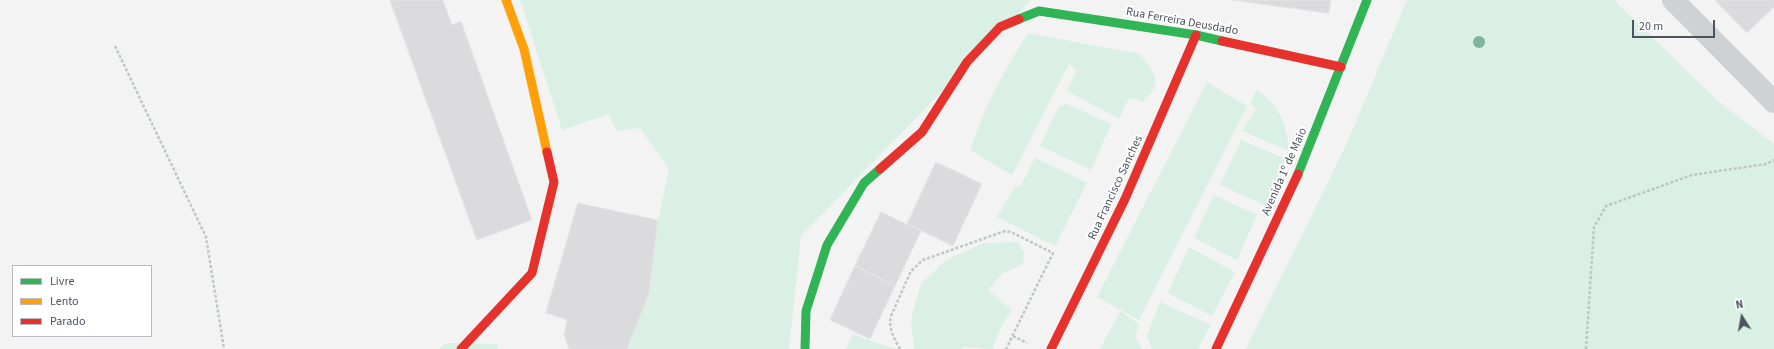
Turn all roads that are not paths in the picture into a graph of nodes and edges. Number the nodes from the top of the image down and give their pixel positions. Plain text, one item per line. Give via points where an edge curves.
1 (506, 0) edge
2 (1367, 0) edge
3 (1673, 0) edge
4 (1196, 34) junction
5 (1341, 67) junction
6 (1770, 89) edge
7 (461, 349) edge
8 (805, 349) edge
9 (1051, 349) edge
10 (1216, 349) edge

1 - 7 street via 524,49 554,182 532,273
2 - 5 street, Avenida 1º de Maio
3 - 6 street
4 - 5 street, Rua Ferreira Deusdado
4 - 8 street, Rua Ferreira Deusdado via 1039,11 1000,27 968,62 922,132 864,183 827,245 806,312
4 - 9 street, Rua Francisco Sanches via 1125,199
5 - 10 street, Avenida 1º de Maio via 1304,161

